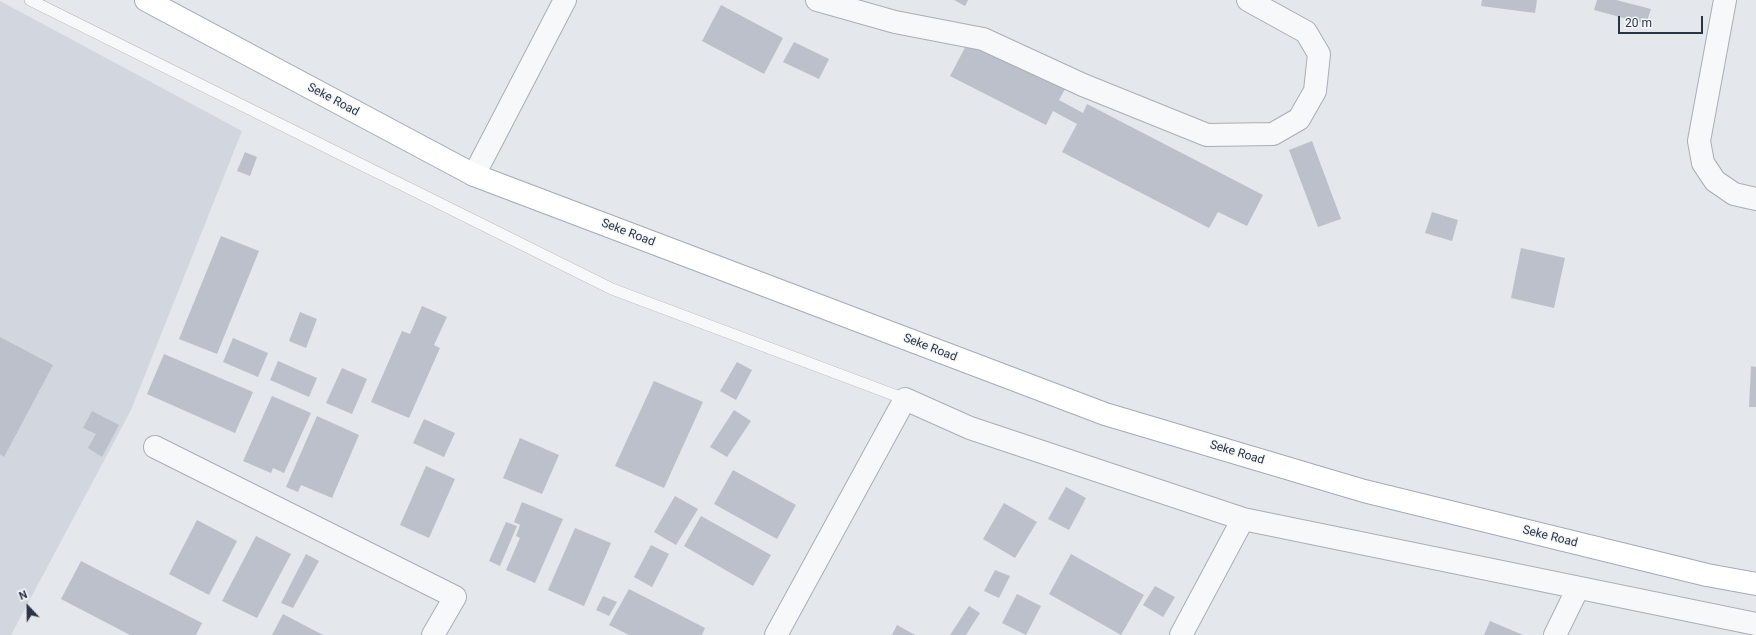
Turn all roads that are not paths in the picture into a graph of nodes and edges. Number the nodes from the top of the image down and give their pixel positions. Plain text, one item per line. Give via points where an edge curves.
1 (30, 0) edge
2 (146, 0) edge
3 (565, 0) edge
4 (817, 0) edge
5 (1248, 0) edge
6 (1725, 0) edge
7 (474, 175) junction
8 (1756, 199) edge
9 (905, 399) junction
10 (155, 447) dead end
11 (1243, 519) junction
12 (1756, 584) edge
13 (1578, 588) junction
14 (1756, 624) edge
15 (433, 635) edge
16 (776, 635) edge
17 (1181, 635) edge
18 (1555, 635) edge

1 - 9 lane via 612,289
2 - 7 main road, Seke Road
3 - 7 street
4 - 5 street via 895,22 983,39 1083,85 1207,135 1273,134 1299,119 1302,114 1315,91 1319,54 1306,32
6 - 8 street via 1699,141 1703,164 1715,180 1734,194
7 - 12 main road, Seke Road via 1105,414 1364,491 1707,575
9 - 11 street via 970,428
9 - 16 street
10 - 15 street via 455,597
11 - 13 street
11 - 17 street
13 - 14 street
13 - 18 street

